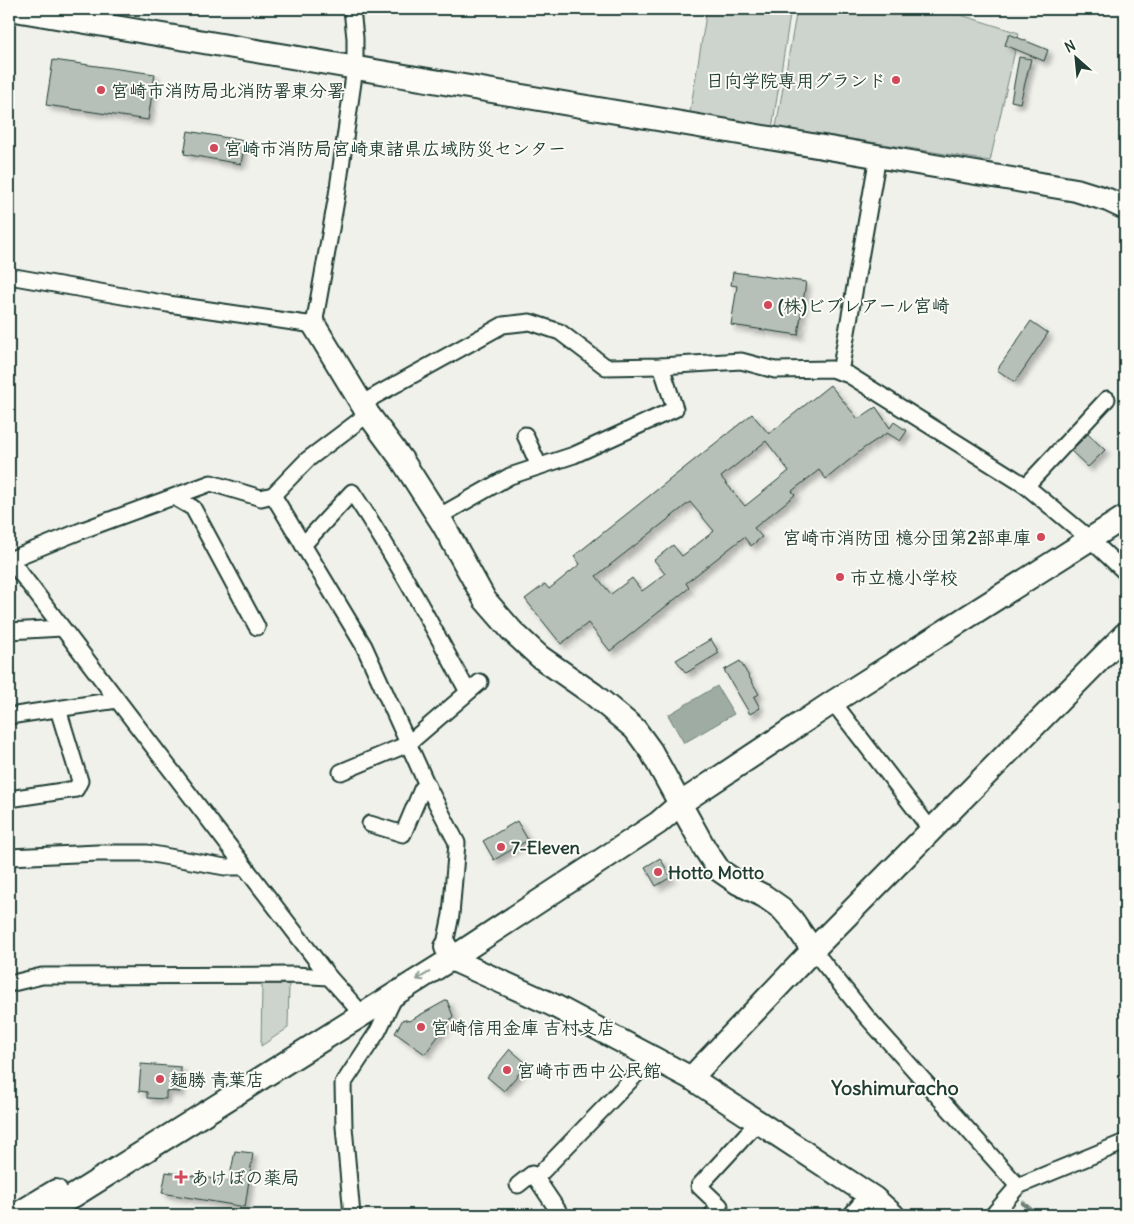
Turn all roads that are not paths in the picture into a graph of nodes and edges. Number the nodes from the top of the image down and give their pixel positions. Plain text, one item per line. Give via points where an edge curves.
1 (9, 9) edge
2 (352, 9) edge
3 (355, 68) junction
4 (878, 156) junction
5 (1125, 208) edge
6 (9, 276) edge
7 (314, 324) junction
8 (661, 366) junction
9 (840, 372) junction
10 (1107, 398) dead end
11 (366, 410) junction
12 (524, 434) dead end
13 (539, 466) junction
14 (1026, 486) junction
15 (273, 495) junction
16 (174, 497) junction
17 (438, 517) junction
18 (1125, 517) edge
19 (1091, 540) junction
20 (304, 546) junction
21 (9, 559) edge
22 (1125, 572) edge
23 (257, 627) dead end
24 (62, 628) junction
25 (9, 631) edge
26 (1125, 634) edge
27 (480, 682) dead end
28 (468, 692) junction
29 (117, 700) junction
30 (833, 702) junction
31 (58, 709) junction
32 (9, 716) edge
33 (408, 744) junction
34 (341, 772) dead end
35 (427, 785) junction
36 (9, 799) edge
37 (681, 803) junction
38 (370, 824) dead end
39 (931, 830) junction
40 (9, 858) edge
41 (244, 867) junction
42 (813, 950) junction
43 (448, 952) junction
44 (329, 977) junction
45 (9, 984) edge
46 (397, 992) junction
47 (357, 1008) junction
48 (653, 1057) junction
49 (691, 1078) junction
50 (758, 1122) junction
51 (1125, 1142) edge
52 (536, 1178) junction
53 (518, 1185) dead end
54 (1018, 1186) junction
55 (868, 1195) junction
56 (16, 1215) edge
57 (43, 1215) edge
58 (352, 1215) edge
59 (561, 1215) edge
60 (712, 1215) edge
61 (851, 1215) edge
62 (892, 1215) edge
63 (994, 1215) edge

1 - 3 street
2 - 3 street
3 - 4 street
3 - 7 street
4 - 5 street via 1076,190
4 - 9 street
6 - 7 street via 168,304
7 - 11 street
8 - 9 street via 740,360 775,370 832,369
8 - 11 street via 606,367 560,332 530,322 503,324 373,397
8 - 13 street via 675,409 574,455
9 - 14 street
10 - 14 street
11 - 15 street via 306,460
11 - 17 street
12 - 13 street
13 - 17 street via 510,476
14 - 19 street
15 - 16 street via 261,498 211,483
15 - 20 street
16 - 21 street
16 - 23 street via 194,508
17 - 37 street via 485,600 540,658 593,694 635,729
18 - 19 street
19 - 22 street
19 - 30 street
20 - 28 street via 352,492 416,595
20 - 33 street via 364,646
21 - 24 street
24 - 25 street
24 - 29 street
26 - 39 street
27 - 28 street
28 - 33 street
29 - 31 street
29 - 41 street
30 - 37 street
30 - 39 street
31 - 32 street
31 - 36 street via 80,782 76,789
33 - 34 street
33 - 35 street
35 - 38 street via 422,789 403,834
35 - 43 street via 457,843
37 - 42 street via 719,870 780,908
37 - 43 street via 655,814
39 - 42 street
40 - 41 street via 148,853 225,868
41 - 44 street
42 - 49 street
42 - 54 street via 866,1016
43 -> 46 street
43 - 47 street
43 - 48 street
44 - 45 street via 42,976
44 - 47 street
46 - 47 street
46 - 58 street via 378,1031 343,1084
47 - 56 street
47 - 57 street
48 - 49 street
48 - 52 street
49 - 50 street
50 - 55 street
50 - 60 street via 699,1186 720,1206
51 - 54 street
52 - 53 street via 532,1174
52 - 59 street
54 - 63 street
55 - 61 street
55 - 62 street

